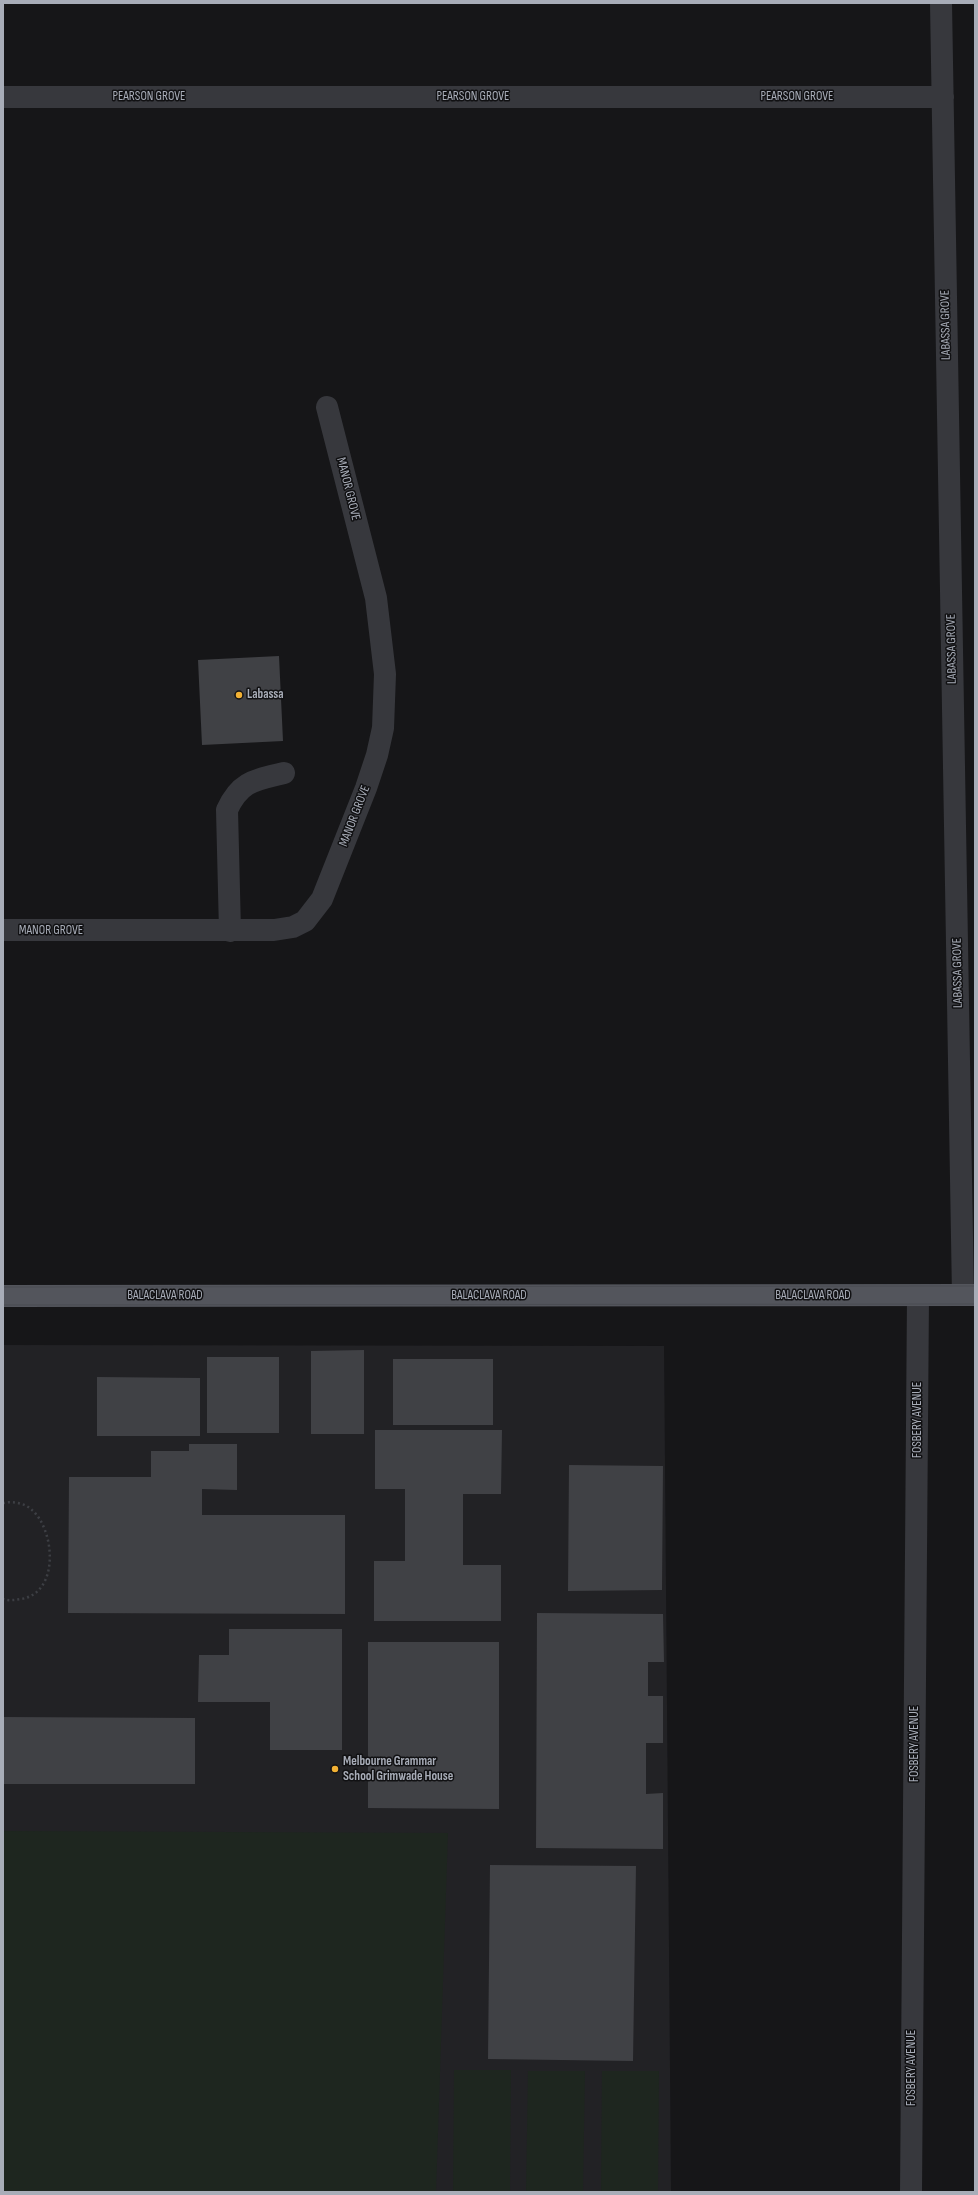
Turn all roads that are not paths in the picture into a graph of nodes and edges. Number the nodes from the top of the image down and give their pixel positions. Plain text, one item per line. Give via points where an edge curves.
1 (941, 3) edge
2 (3, 96) edge
3 (942, 97) junction
4 (327, 407) dead end
5 (284, 773) dead end
6 (3, 930) edge
7 (230, 931) junction
8 (969, 1295) edge
9 (3, 1296) edge
10 (918, 1296) junction
11 (911, 2192) edge

1 - 3 street, LABASSA GROVE
2 - 3 street, PEARSON GROVE
3 - 8 street, LABASSA GROVE
4 - 7 street, MANOR GROVE via 376,598 385,674 383,728 366,788 322,899 315,910 305,921 293,927
5 - 7 street via 243,786 227,810
6 - 7 street, MANOR GROVE
8 - 10 main road, BALACLAVA ROAD
9 - 10 main road, BALACLAVA ROAD
10 - 11 street, FOSBERY AVENUE

